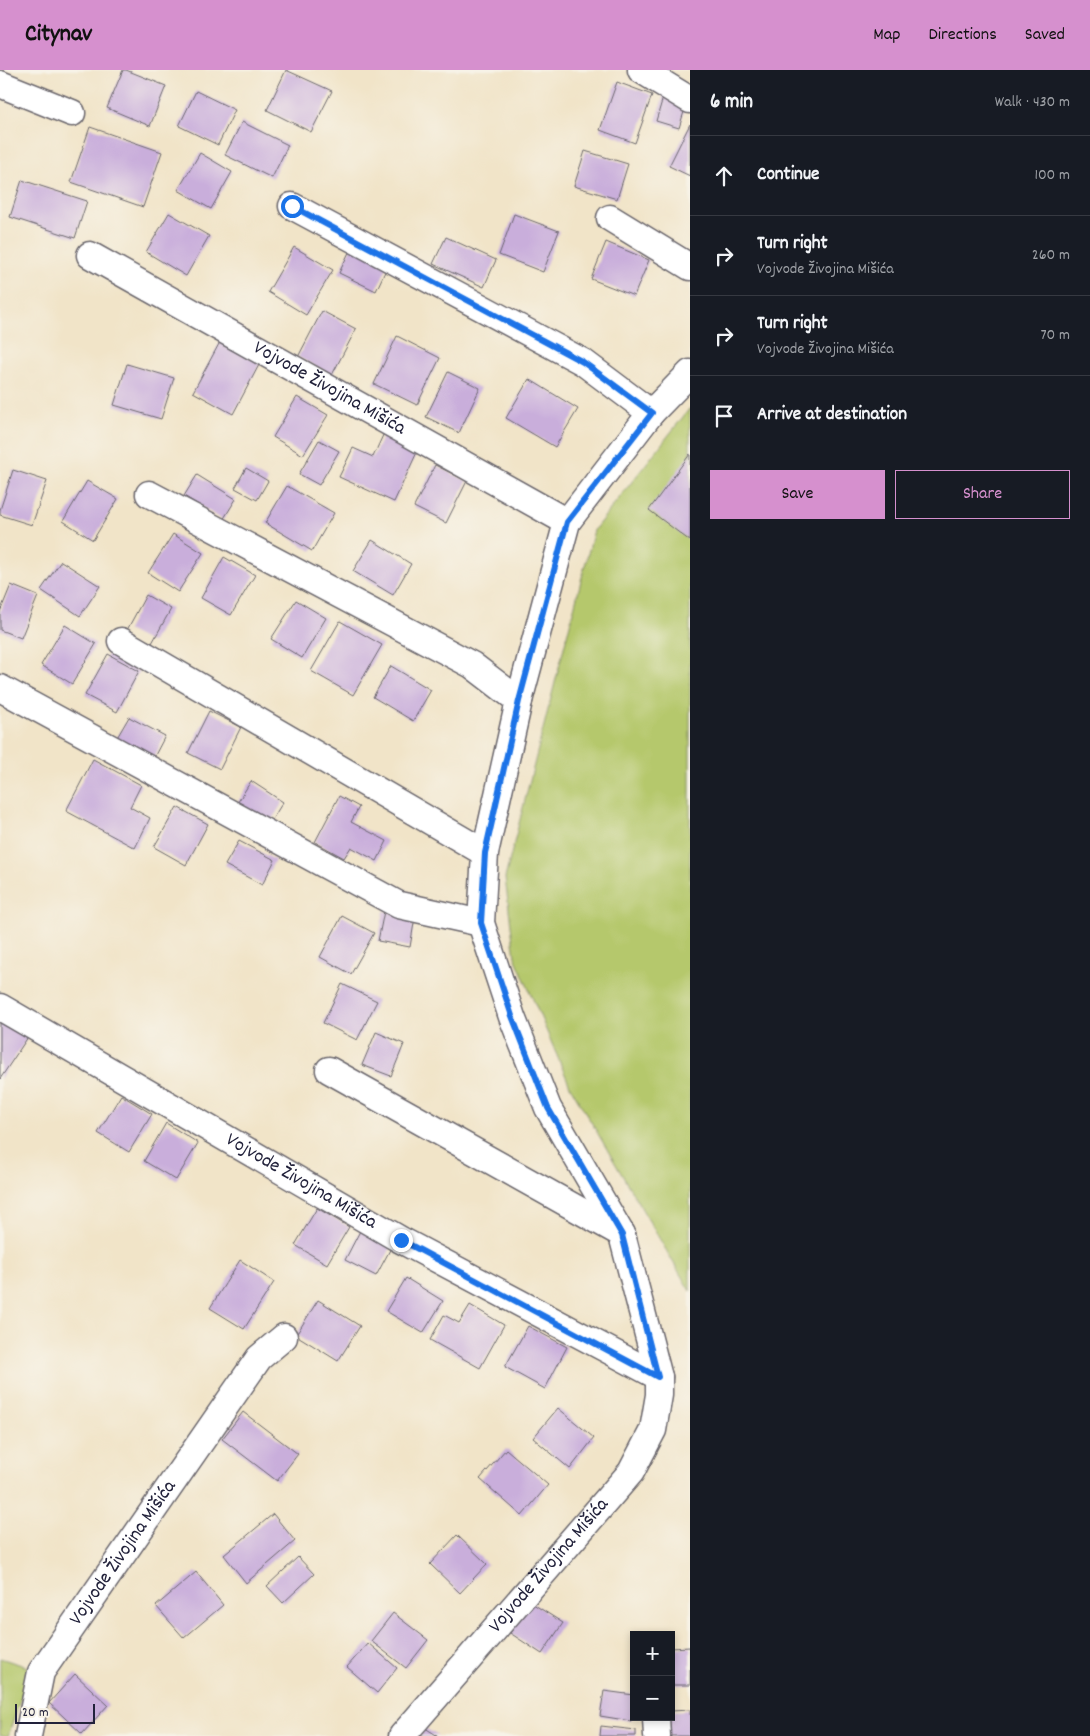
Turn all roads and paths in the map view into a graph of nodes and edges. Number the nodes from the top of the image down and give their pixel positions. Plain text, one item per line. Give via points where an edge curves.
1 (641, 70) edge
2 (0, 84) edge
3 (690, 100) edge
4 (72, 113) dead end
5 (292, 206) dead end
6 (610, 218) dead end
7 (90, 255) dead end
8 (690, 267) edge
9 (690, 373) edge
10 (652, 413) junction
11 (149, 494) dead end
12 (567, 522) junction
13 (121, 642) dead end
14 (0, 688) edge
15 (519, 701) junction
16 (485, 853) junction
17 (481, 923) junction
18 (0, 1007) edge
19 (329, 1070) dead end
20 (622, 1235) junction
21 (284, 1337) dead end
22 (658, 1377) junction
23 (656, 1721) edge
24 (28, 1736) edge
25 (402, 1736) edge
26 (657, 1736) edge

1 - 3 street
2 - 4 street
5 - 10 street via 583,362
6 - 8 street
7 - 12 street, Vojvode Živojina Mišića
9 - 10 street, Vojvode Živojina Mišića
10 - 12 street, Vojvode Živojina Mišića
11 - 15 street via 472,665
12 - 15 street, Vojvode Živojina Mišića
13 - 16 street
14 - 17 street via 400,905
15 - 16 street, Vojvode Živojina Mišića
16 - 17 street, Vojvode Živojina Mišića
17 - 20 street, Vojvode Živojina Mišića via 512,1016 548,1108
18 - 22 street, Vojvode Živojina Mišića via 401,1240
19 - 20 street
20 - 22 street, Vojvode Živojina Mišića
21 - 24 street, Vojvode Živojina Mišića via 259,1358 41,1672
22 - 25 street, Vojvode Živojina Mišića via 659,1395 653,1430 631,1472
23 - 26 street

